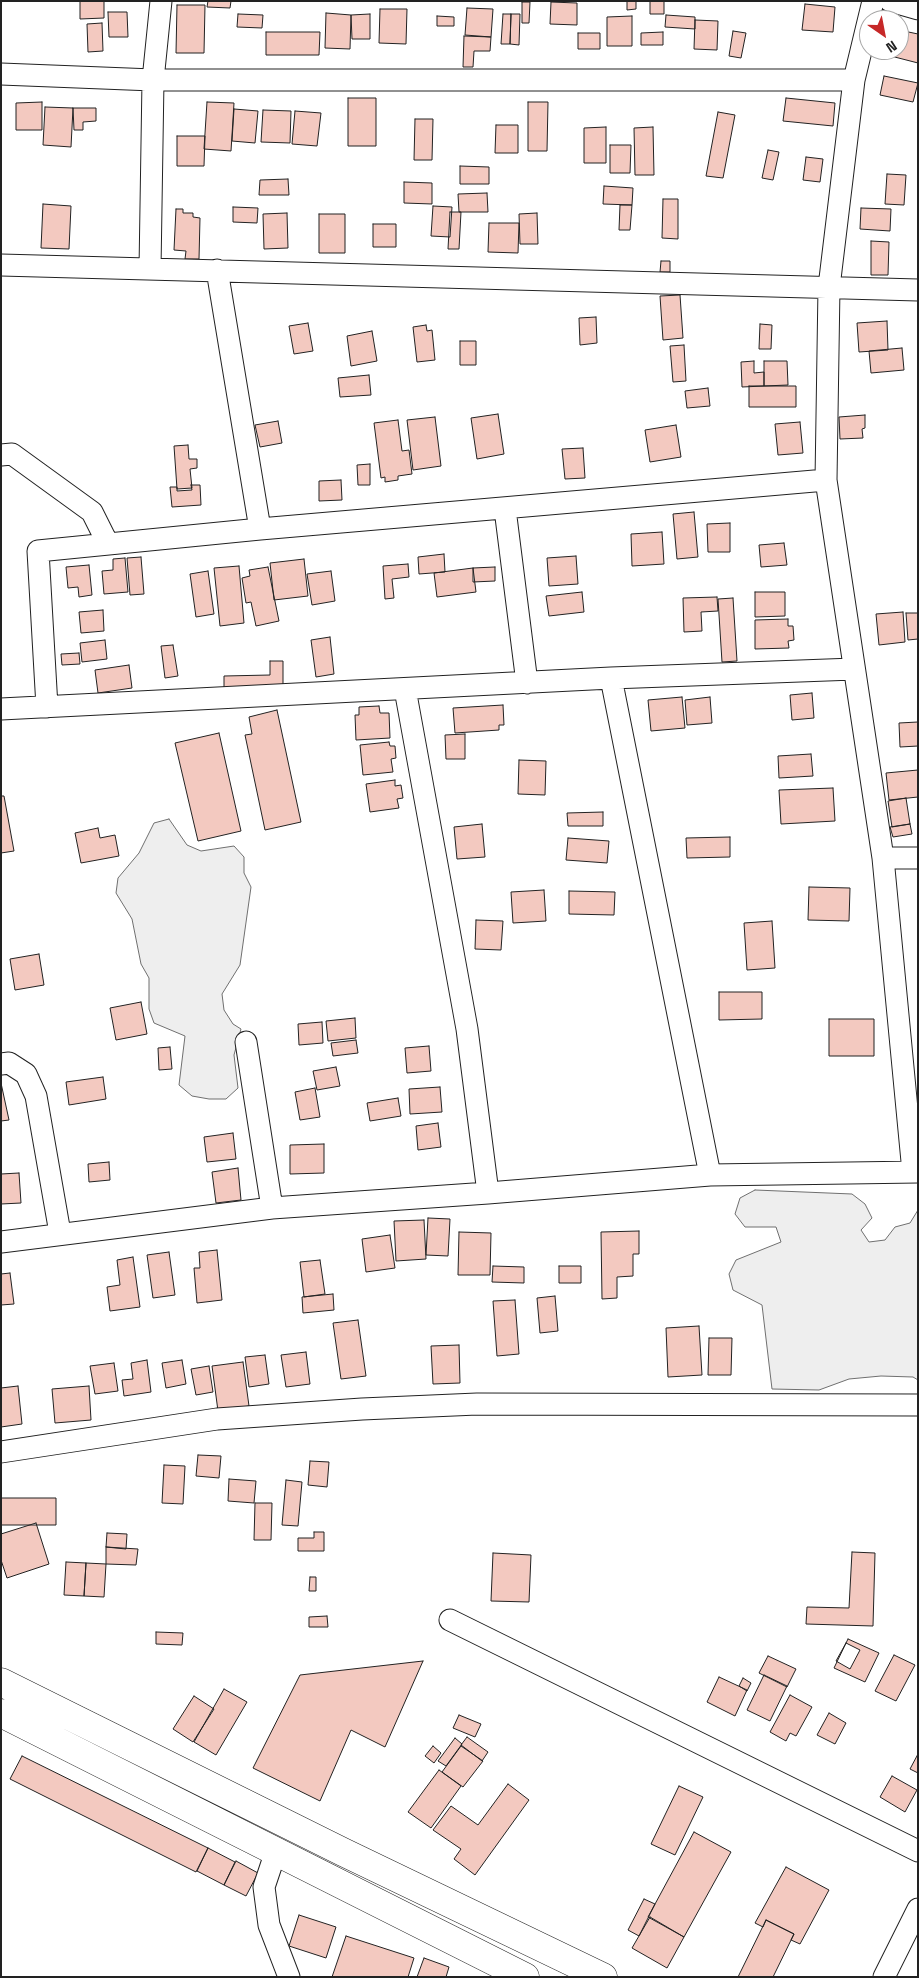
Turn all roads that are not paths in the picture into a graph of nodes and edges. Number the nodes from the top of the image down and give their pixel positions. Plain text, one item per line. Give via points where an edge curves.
1 (161, 1) edge
2 (874, 1) edge
3 (890, 1) edge
4 (918, 9) edge
5 (1, 74) edge
6 (153, 80) junction
7 (854, 80) junction
8 (1, 265) edge
9 (150, 269) junction
10 (217, 270) junction
11 (829, 287) junction
12 (918, 290) edge
13 (1, 455) edge
14 (826, 480) junction
15 (505, 509) junction
16 (260, 529) junction
17 (108, 544) junction
18 (854, 668) junction
19 (611, 678) junction
20 (527, 683) junction
21 (405, 689) junction
22 (47, 707) junction
23 (1, 709) edge
24 (883, 858) junction
25 (918, 858) edge
26 (246, 1042) dead end
27 (1, 1064) edge
28 (915, 1172) edge
29 (710, 1175) junction
30 (488, 1193) junction
31 (272, 1208) junction
32 (60, 1233) junction
33 (1, 1242) edge
34 (918, 1406) edge
35 (1, 1452) edge
36 (450, 1620) dead end
37 (1, 1682) edge
38 (1, 1713) edge
39 (918, 1850) edge
40 (276, 1851) junction
41 (918, 1909) edge
42 (289, 1977) edge
43 (525, 1977) edge
44 (603, 1977) edge
45 (884, 1977) edge

1 - 6 street
2 - 7 street
3 - 4 street
5 - 6 street
6 - 7 street
6 - 9 street
7 - 11 street
8 - 9 street
9 - 10 street
10 - 11 street
10 - 16 street
11 - 12 street
11 - 14 street
13 - 17 street via 12,454 92,512
14 - 15 street
14 - 18 street
15 - 16 street
15 - 20 street
16 - 17 street
17 - 22 street via 38,551
18 - 19 street
18 - 24 street
19 - 20 street
19 - 29 street
20 - 21 street
21 - 22 street
21 - 30 street via 466,1029
22 - 23 street
24 - 25 street
24 - 28 street
26 - 31 street
27 - 32 street via 9,1063 26,1074 36,1096
28 - 29 street
29 - 30 street
30 - 31 street
31 - 32 street
32 - 33 street
34 - 35 street via 477,1404 362,1409 217,1419
36 - 39 street
37 - 44 highway
38 - 40 highway
40 - 42 street via 264,1887 269,1925
40 - 43 highway
41 - 45 street

